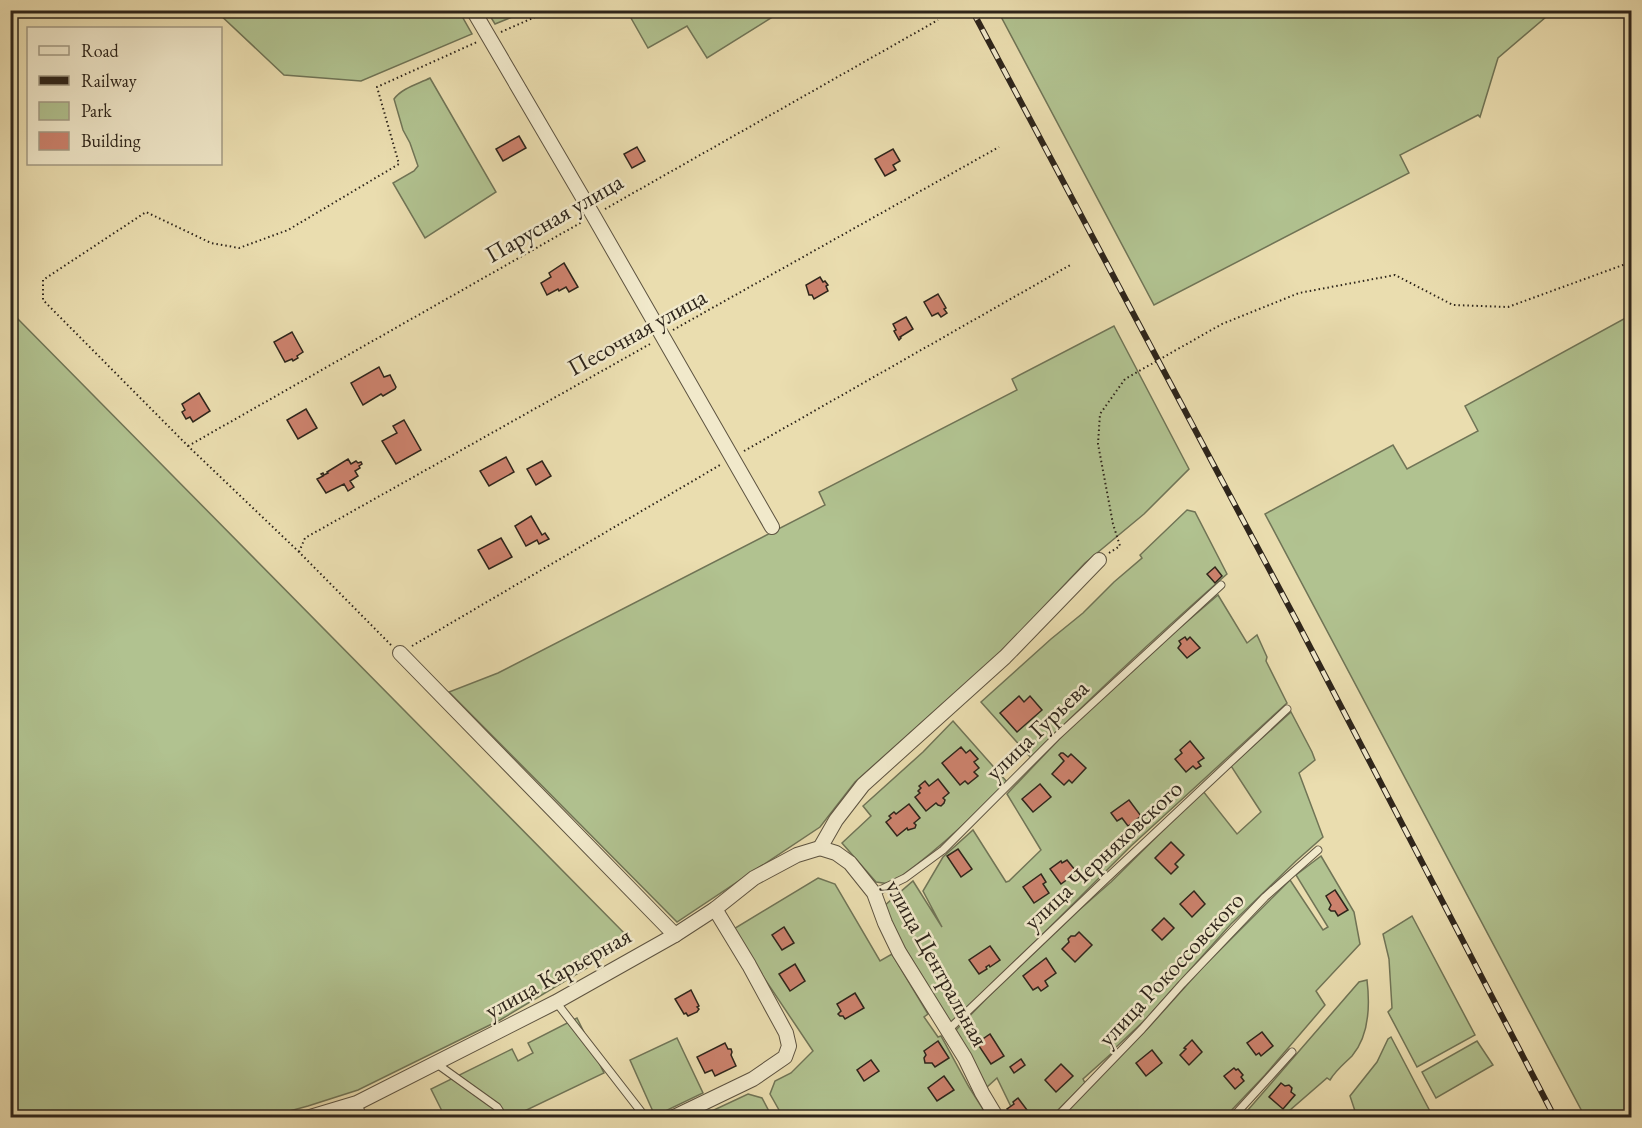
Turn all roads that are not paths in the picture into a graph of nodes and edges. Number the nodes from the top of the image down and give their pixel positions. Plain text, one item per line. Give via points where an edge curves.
1 (472, 10) edge
2 (772, 527) dead end
3 (1099, 560) road end
4 (1221, 585) dead end
5 (400, 653) road end
6 (1287, 710) dead end
7 (820, 849) junction
8 (1318, 850) dead end
9 (874, 893) junction
10 (715, 909) junction
11 (675, 935) junction
12 (556, 1002) junction
13 (948, 1030) junction
14 (1292, 1052) dead end
15 (437, 1064) junction
16 (357, 1103) junction
17 (307, 1118) edge
18 (364, 1118) edge
19 (504, 1118) edge
20 (646, 1118) edge
21 (672, 1118) edge
22 (997, 1118) edge
23 (1056, 1118) edge
24 (1232, 1118) edge

1 - 2 street
3 - 7 street via 1005,657 863,785
4 - 9 lane, улица Гурьева via 1064,730 943,850 905,878
5 - 11 street
6 - 13 lane, улица Черняховского
7 - 9 street, улица Центральная via 836,853 850,863
7 - 10 street, улица Карьерная via 797,855 754,878
8 - 23 lane, улица Рокоссовского via 1265,897
9 - 13 street, улица Центральная via 899,952
10 - 11 street, улица Карьерная
10 - 21 street via 776,1014 789,1046 784,1057 753,1079
11 - 12 street, улица Карьерная
12 - 15 street, улица Карьерная
12 - 20 lane
13 - 22 street, улица Центральная
14 - 24 lane
15 - 16 street, улица Карьерная
15 - 19 lane via 497,1107
16 - 17 street, улица Карьерная
16 - 18 lane

